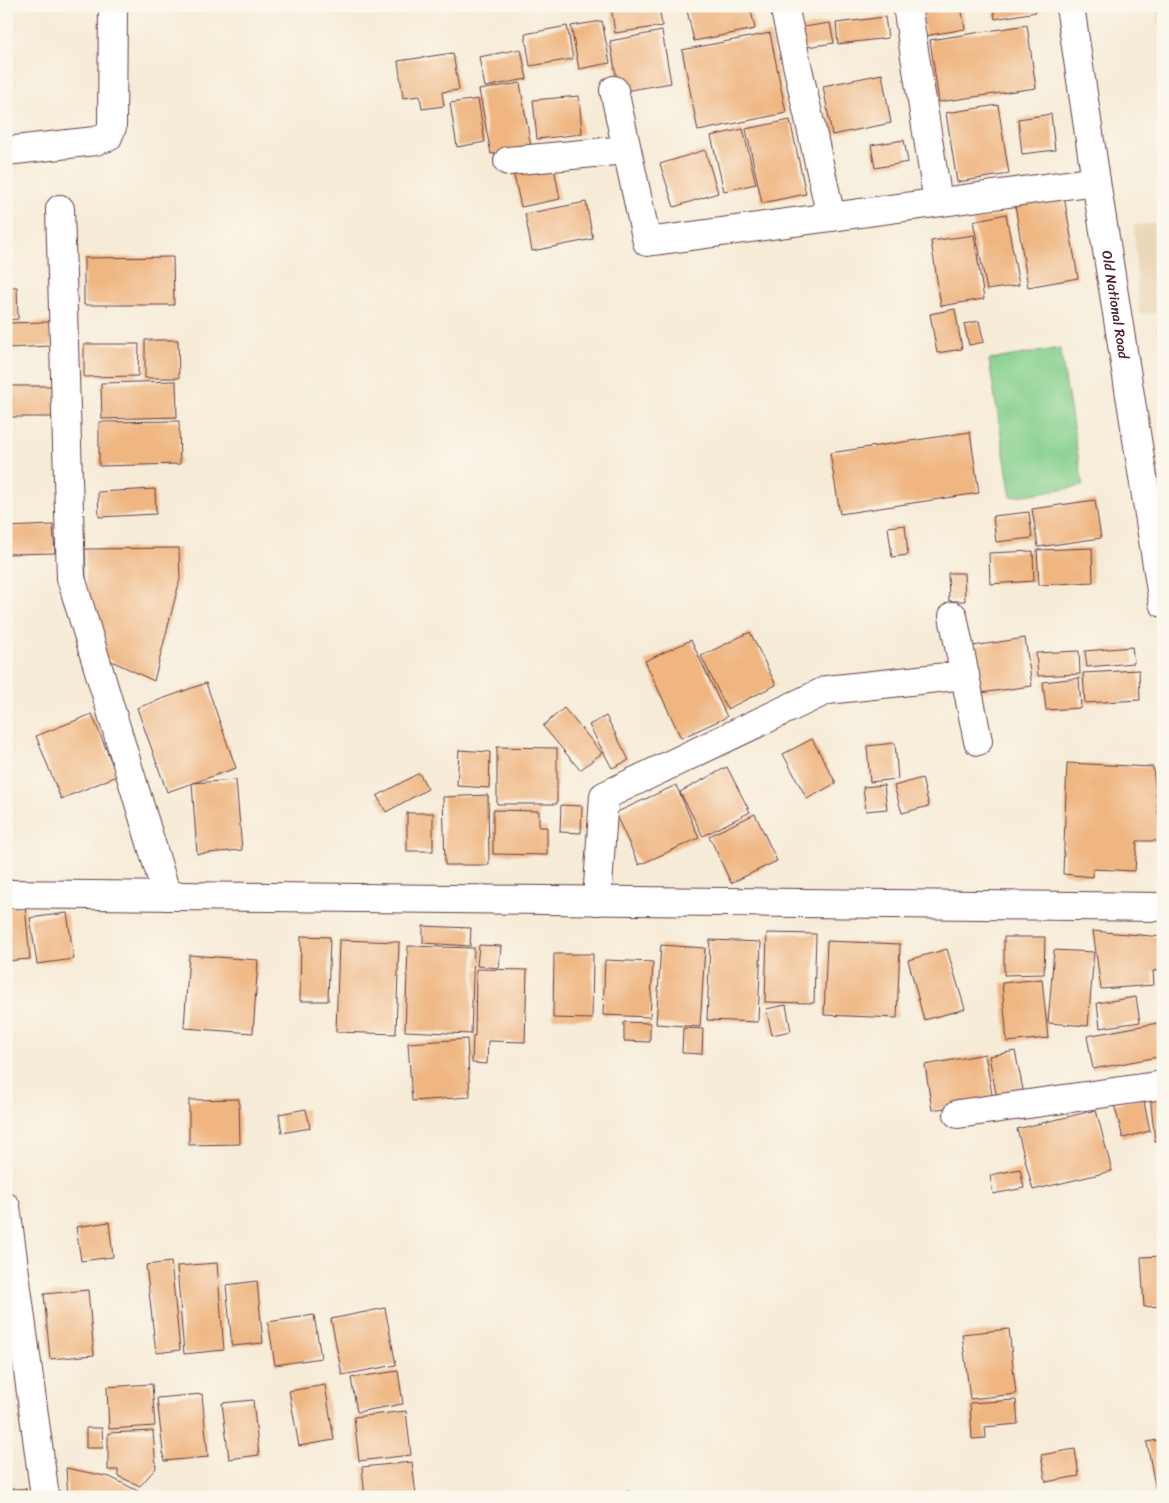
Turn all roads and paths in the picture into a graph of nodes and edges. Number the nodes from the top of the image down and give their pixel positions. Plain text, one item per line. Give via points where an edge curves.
1 (114, 6) edge
2 (784, 6) edge
3 (906, 6) edge
4 (1070, 6) edge
5 (614, 90) dead end
6 (626, 150) junction
7 (6, 151) edge
8 (508, 161) dead end
9 (1096, 181) junction
10 (938, 202) junction
11 (60, 209) dead end
12 (831, 217) junction
13 (1163, 603) edge
14 (954, 616) dead end
15 (965, 675) junction
16 (978, 741) dead end
17 (6, 894) edge
18 (167, 896) junction
19 (597, 901) junction
20 (1163, 908) edge
21 (1163, 1085) edge
22 (958, 1114) dead end
23 (6, 1207) edge
24 (45, 1497) edge

1 - 7 street via 112,127 108,137 96,142
2 - 12 street
3 - 10 street
4 - 9 street, Old National Road
5 - 6 street
6 - 8 street
6 - 12 street via 646,242
9 - 10 street
9 - 13 street, Old National Road
10 - 12 street
11 - 18 street via 71,578
14 - 15 street
15 - 16 street
15 - 19 street via 827,690 604,796
17 - 18 street
18 - 19 street
19 - 20 street
21 - 22 street
23 - 24 street

